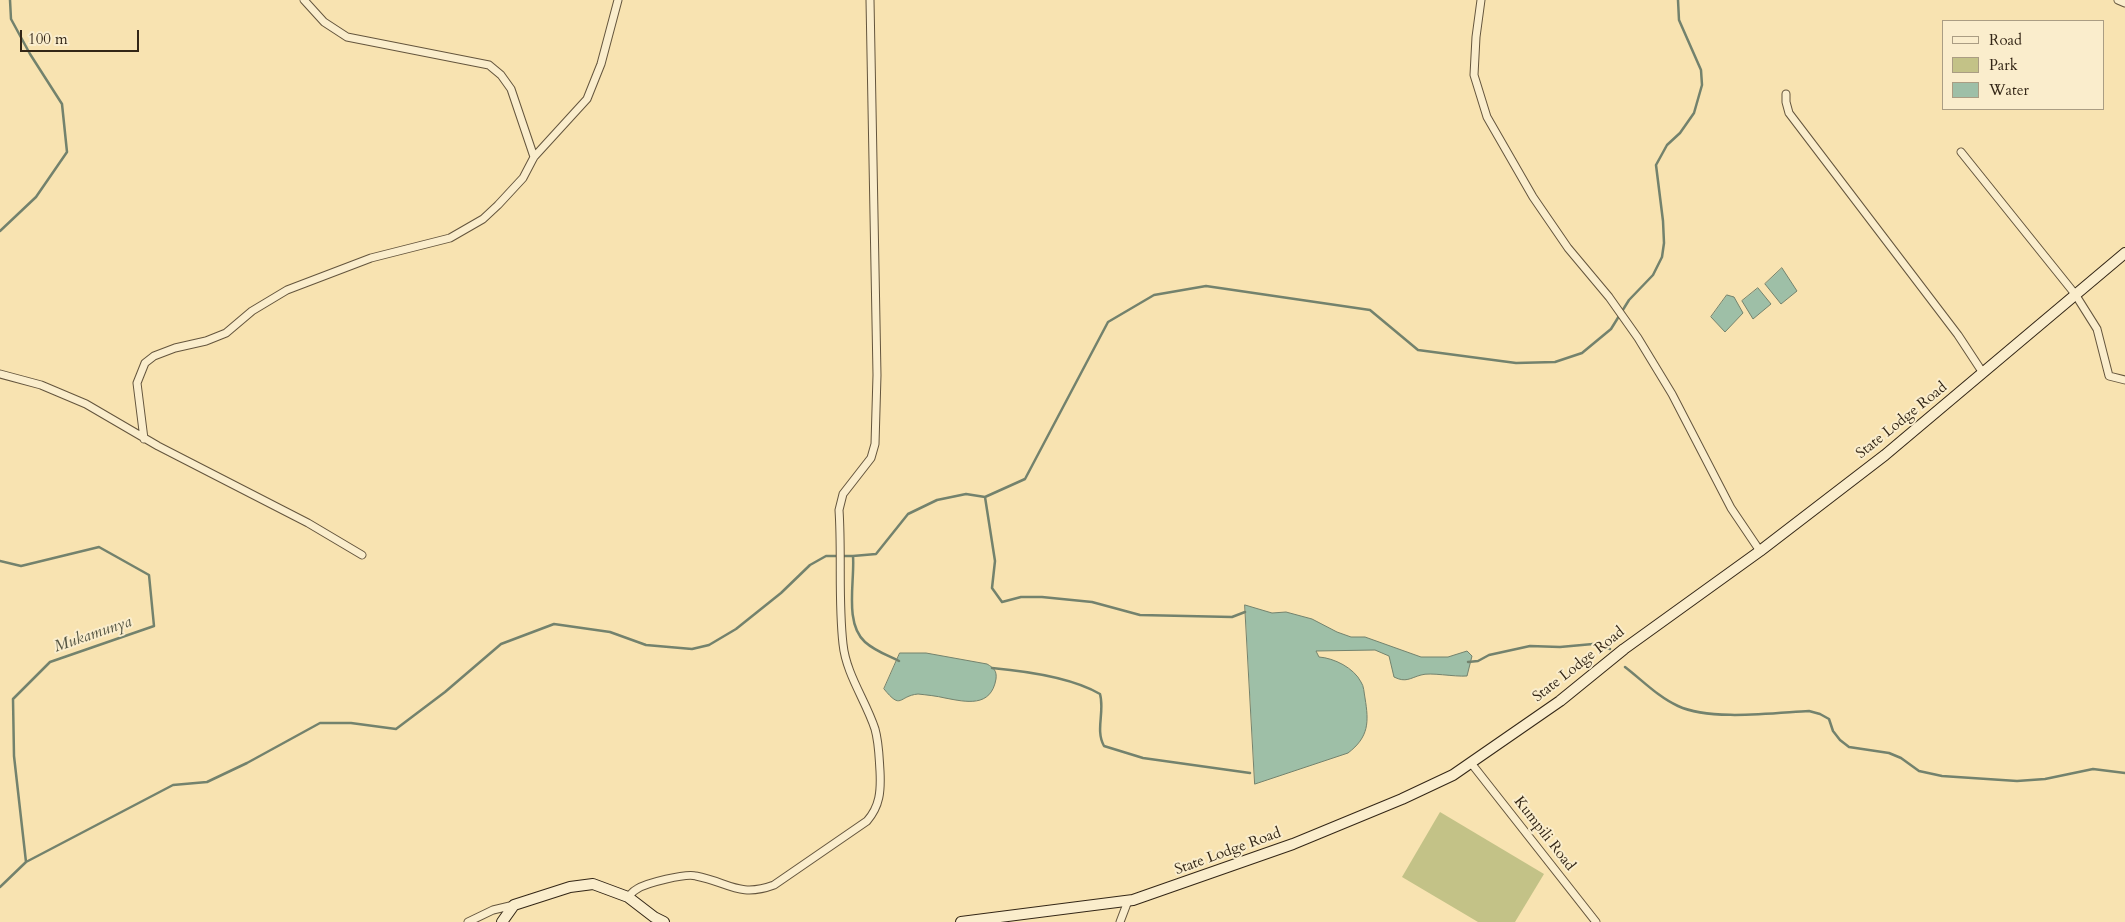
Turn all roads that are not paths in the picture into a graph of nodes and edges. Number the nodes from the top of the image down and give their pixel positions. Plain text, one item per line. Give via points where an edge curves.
1 (304, 0) edge
2 (618, 0) edge
3 (870, 0) edge
4 (1481, 0) edge
5 (2118, 0) edge
6 (2125, 3) edge
7 (1786, 94) dead end
8 (1960, 152) dead end
9 (534, 157) junction
10 (2125, 253) edge
11 (2075, 294) junction
12 (1983, 373) junction
13 (0, 374) edge
14 (2125, 380) edge
15 (144, 439) junction
16 (1760, 551) junction
17 (362, 555) dead end
18 (1471, 763) junction
19 (628, 897) junction
20 (1128, 901) junction
21 (514, 905) junction
22 (468, 922) edge
23 (502, 922) edge
24 (664, 922) edge
25 (961, 922) edge
26 (1120, 922) edge
27 (1596, 922) edge

1 - 9 street via 324,22 347,37 489,65 511,90
2 - 9 street via 601,64 587,100
3 - 19 street via 877,375 875,444 871,458 840,500 840,538 843,645 875,729 881,786 879,799 867,821 782,881 765,888 740,890 687,875 646,885
4 - 16 street via 1474,74 1487,117 1533,197 1638,338 1672,394 1731,508
5 - 6 street
7 - 12 street via 1789,113 1958,335
8 - 11 street
9 - 15 street via 523,178 483,219 466,231 439,242 371,258 287,290 252,311 226,333 154,356 145,363 136,383
10 - 11 street, State Lodge Road
11 - 12 street, State Lodge Road
11 - 14 street via 2097,329 2109,376
12 - 16 street, State Lodge Road via 1885,455
13 - 15 street via 62,393 96,409
15 - 17 street via 308,523
16 - 18 street, State Lodge Road via 1624,649 1560,701
18 - 20 street, State Lodge Road via 1402,799 1293,844
18 - 27 street, Kumpili Road
19 - 21 street via 593,884 570,887
19 - 24 street
20 - 25 street, State Lodge Road
20 - 26 street
21 - 22 street via 493,910
21 - 23 street

